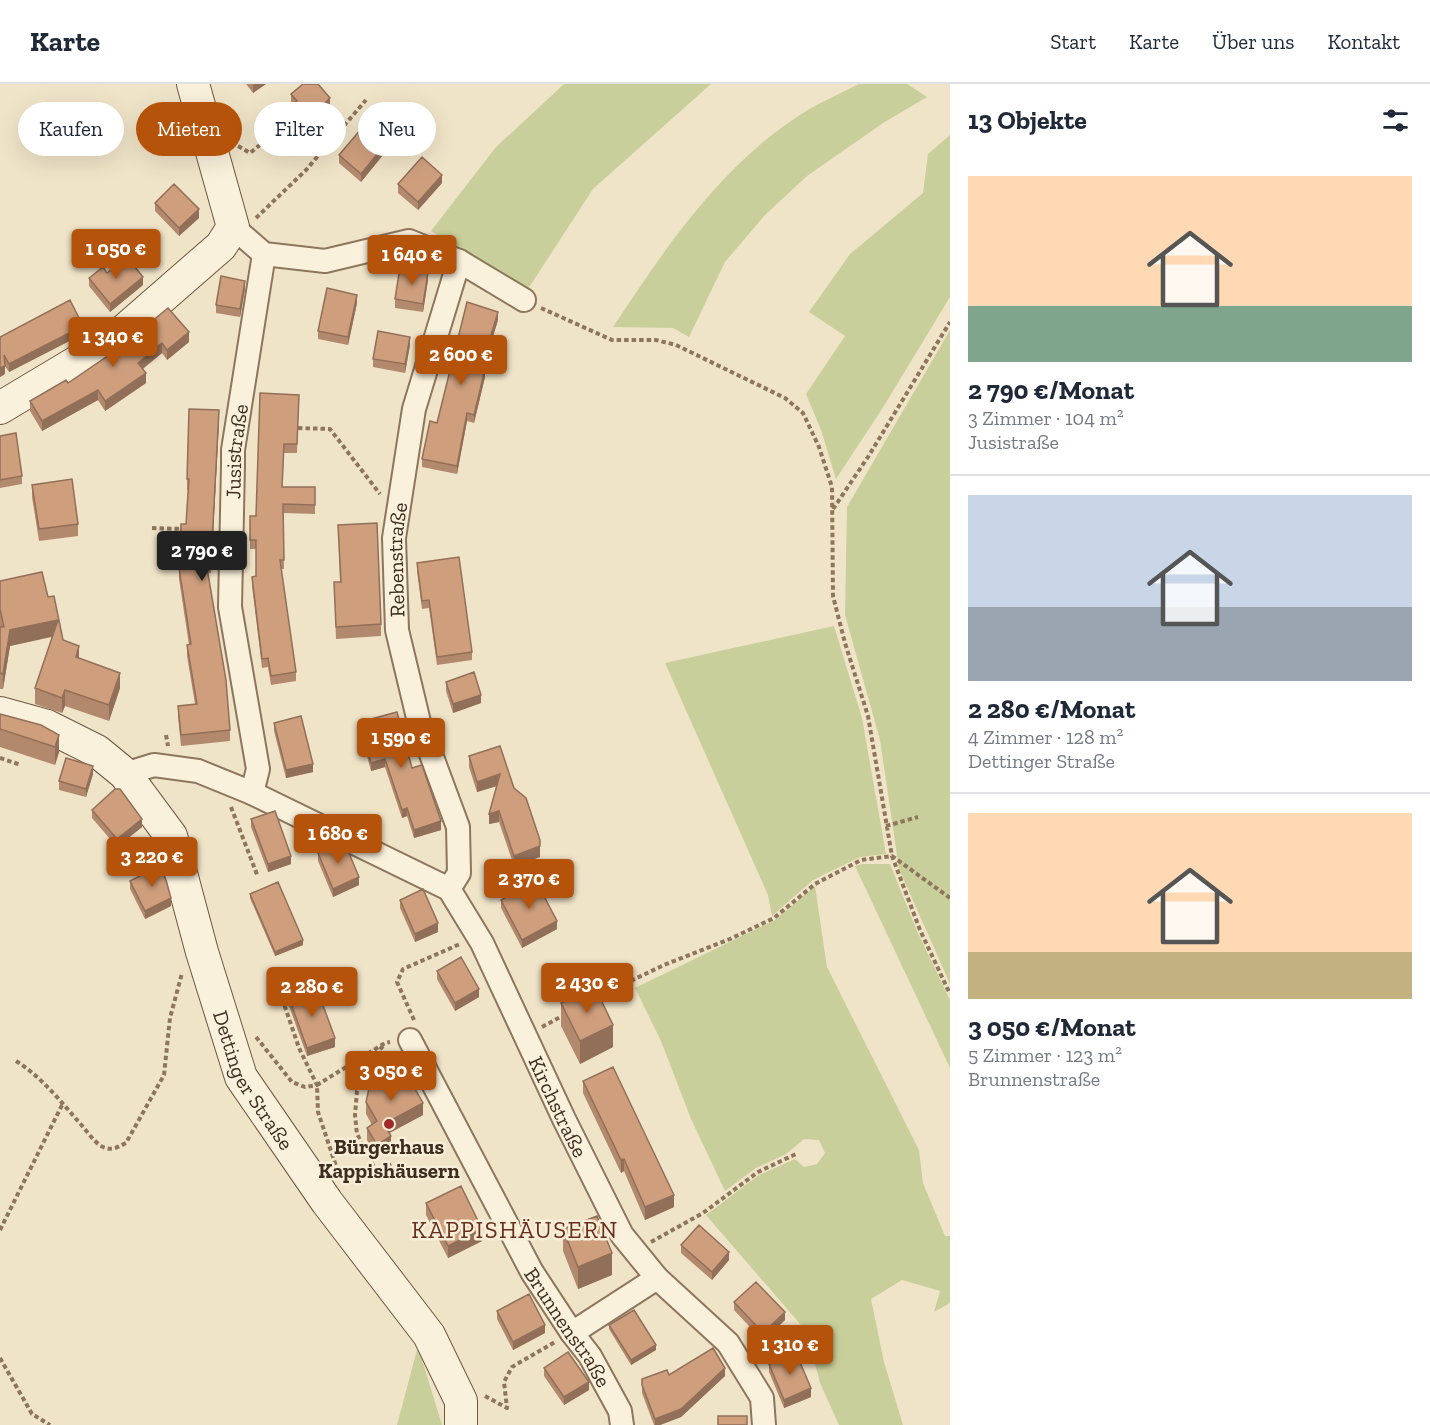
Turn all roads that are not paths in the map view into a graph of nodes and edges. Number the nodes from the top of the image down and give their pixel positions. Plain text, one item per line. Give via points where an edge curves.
1 (192, 84) edge
2 (237, 231) junction
3 (264, 254) junction
4 (459, 261) junction
5 (524, 300) road end
6 (0, 408) edge
7 (0, 713) edge
8 (125, 774) junction
9 (252, 793) junction
10 (449, 889) junction
11 (410, 1040) road end
12 (657, 1278) junction
13 (572, 1333) junction
14 (461, 1413) edge
15 (622, 1425) edge
16 (764, 1425) edge

1 - 2 street
2 - 3 street
2 - 6 street via 112,341
3 - 4 street via 325,261 409,242
3 - 9 street, Jusistraße via 233,450 230,607 258,769
4 - 5 street
4 - 10 street, Rebenstraße via 414,409 394,538 397,630 419,722 458,827 459,873
7 - 8 street, Dettinger Straße via 47,726 97,751
8 - 9 street via 154,765 198,771
8 - 14 street, Dettinger Straße via 171,836 241,1077 327,1202 429,1335
9 - 10 street
10 - 12 street, Kirchstraße via 482,943 622,1235
11 - 13 street, Brunnenstraße via 532,1272
12 - 13 street
12 - 16 street, Kirchstraße via 729,1343 762,1398
13 - 15 street, Brunnenstraße via 620,1411

